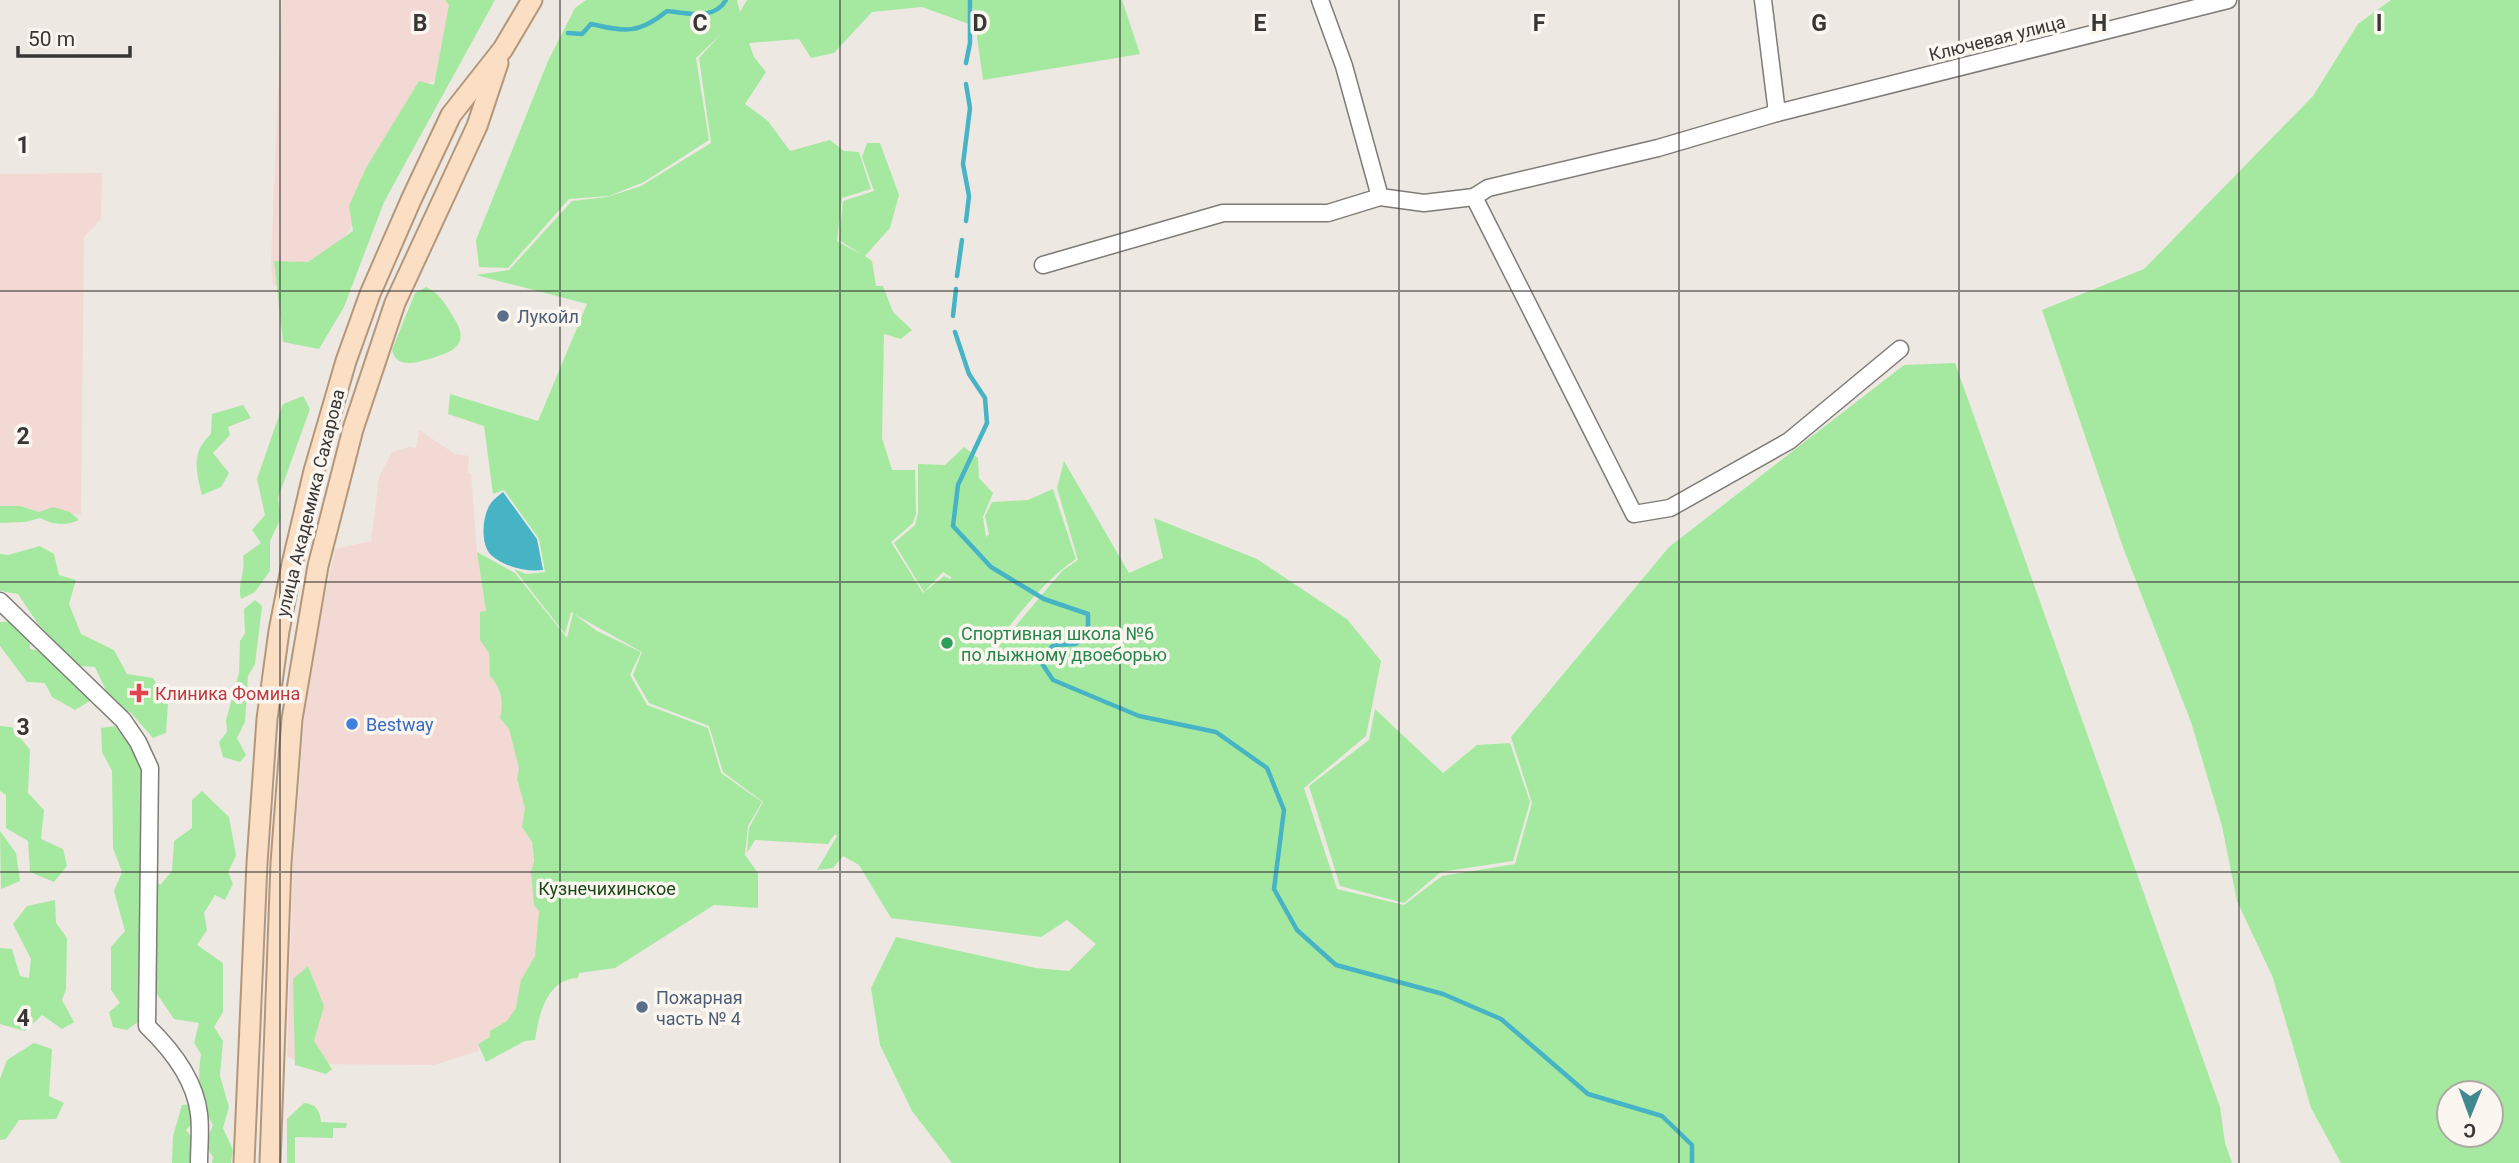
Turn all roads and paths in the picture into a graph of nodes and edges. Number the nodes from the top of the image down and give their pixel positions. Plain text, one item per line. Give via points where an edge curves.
1 (532, 0) edge
2 (1320, 0) edge
3 (1763, 0) edge
4 (2228, 0) edge
5 (503, 49) junction
6 (1777, 113) junction
7 (1380, 197) junction
8 (1474, 197) junction
9 (1043, 265) dead end
10 (1900, 349) dead end
11 (0, 601) edge
12 (199, 1163) edge
13 (244, 1163) edge
14 (270, 1163) edge

1 - 5 main road, улица Академика Сахарова
2 - 7 street via 1344,66
3 - 6 street
4 - 6 street, Ключевая улица
5 - 13 main road, улица Академика Сахарова via 451,115 370,294 346,361 292,564 267,719
5 - 14 main road, улица Академика Сахарова via 477,126 395,303 353,429 318,566 292,719 281,863
6 - 8 street, Ключевая улица via 1658,148 1488,188
7 - 8 street, Ключевая улица via 1423,203
7 - 9 street via 1328,213 1223,213
8 - 10 street via 1634,514 1670,508 1789,441
11 - 12 street via 124,720 150,768 147,1026 183,1068 194,1090

